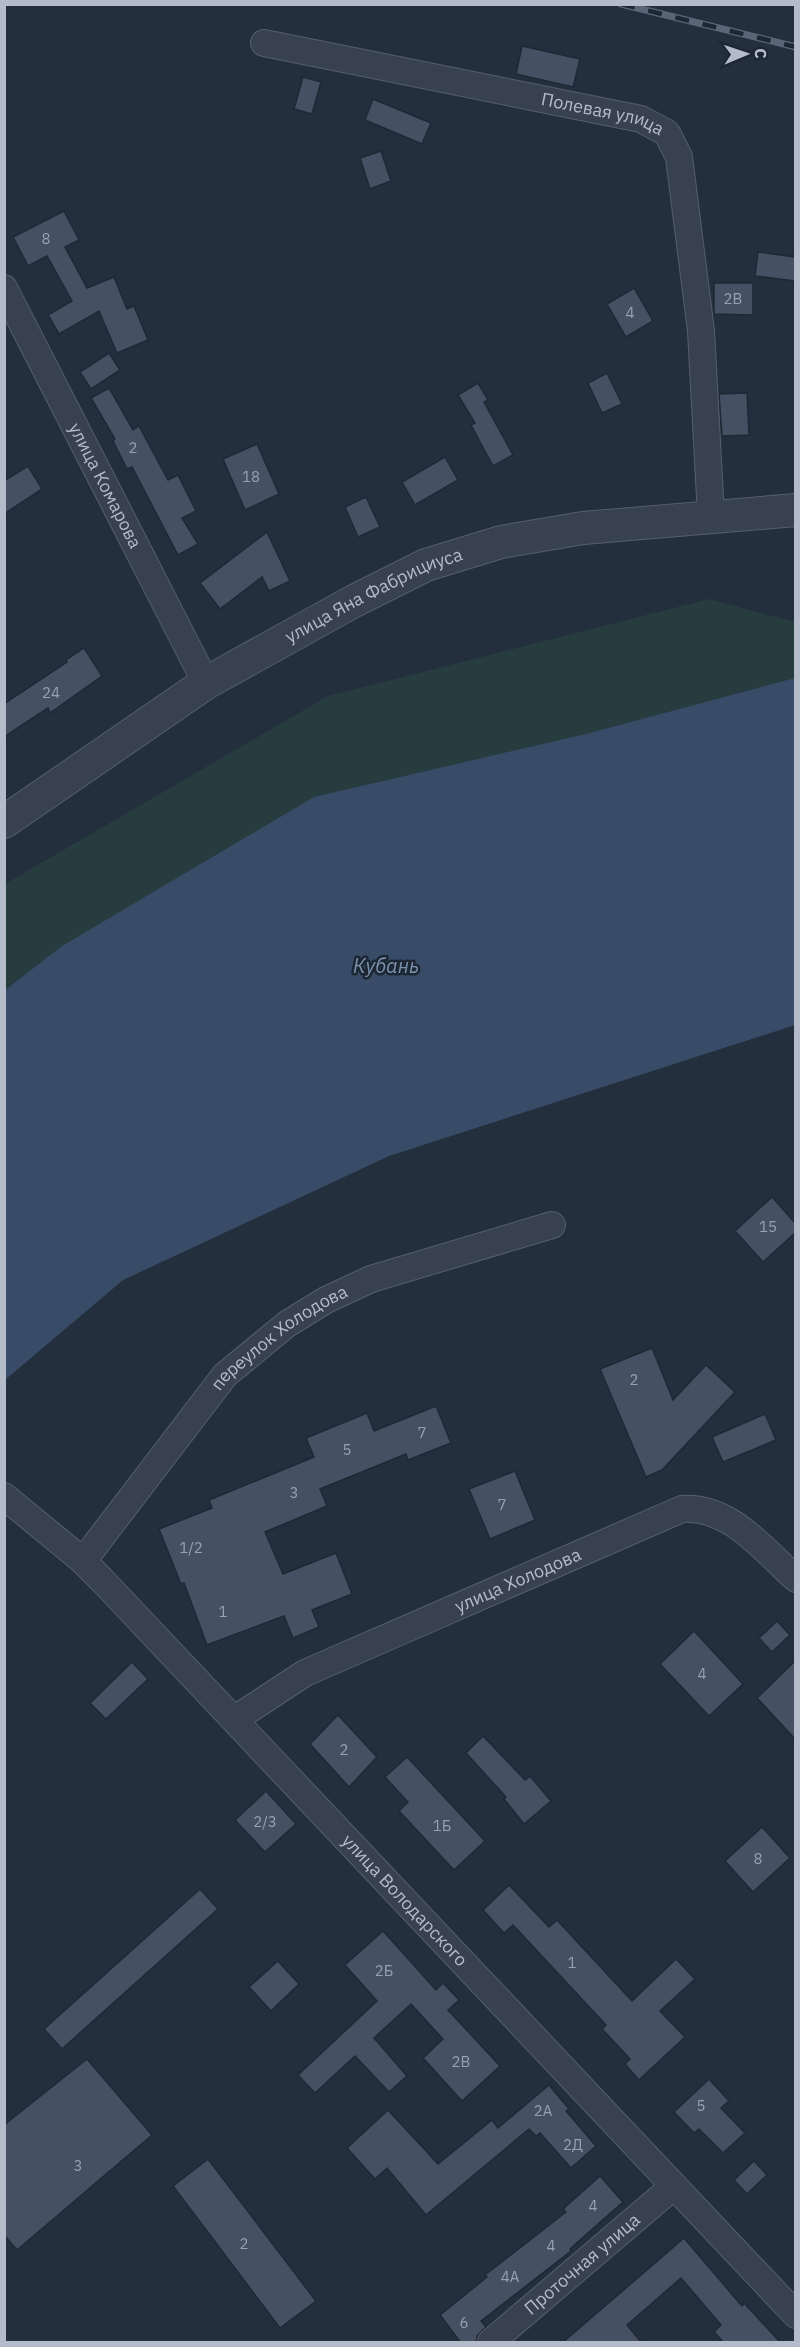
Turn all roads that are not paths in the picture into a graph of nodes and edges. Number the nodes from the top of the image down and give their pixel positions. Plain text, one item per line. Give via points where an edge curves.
1 (264, 44) dead end
2 (4, 288) edge
3 (795, 510) edge
4 (711, 516) junction
5 (206, 683) junction
6 (4, 822) edge
7 (552, 1226) dead end
8 (4, 1496) edge
9 (83, 1561) junction
10 (795, 1579) edge
11 (235, 1719) junction
12 (674, 2186) junction
13 (795, 2315) edge
14 (491, 2343) edge

1 - 4 street, Полевая улица via 641,120 667,133 679,158 701,331
2 - 5 street, улица Комарова
3 - 4 street, улица Яна Фабрициуса
4 - 5 street, улица Яна Фабрициуса via 583,528 501,542 426,566
5 - 6 street, улица Яна Фабрициуса
7 - 9 street, переулок Холодова via 371,1279 287,1324 225,1376
8 - 9 street, улица Володарского
9 - 11 street, улица Володарского
10 - 11 street, улица Холодова via 738,1526 711,1512 682,1509 305,1672
11 - 12 street, улица Володарского
12 - 13 street, улица Володарского
12 - 14 street, Проточная улица

